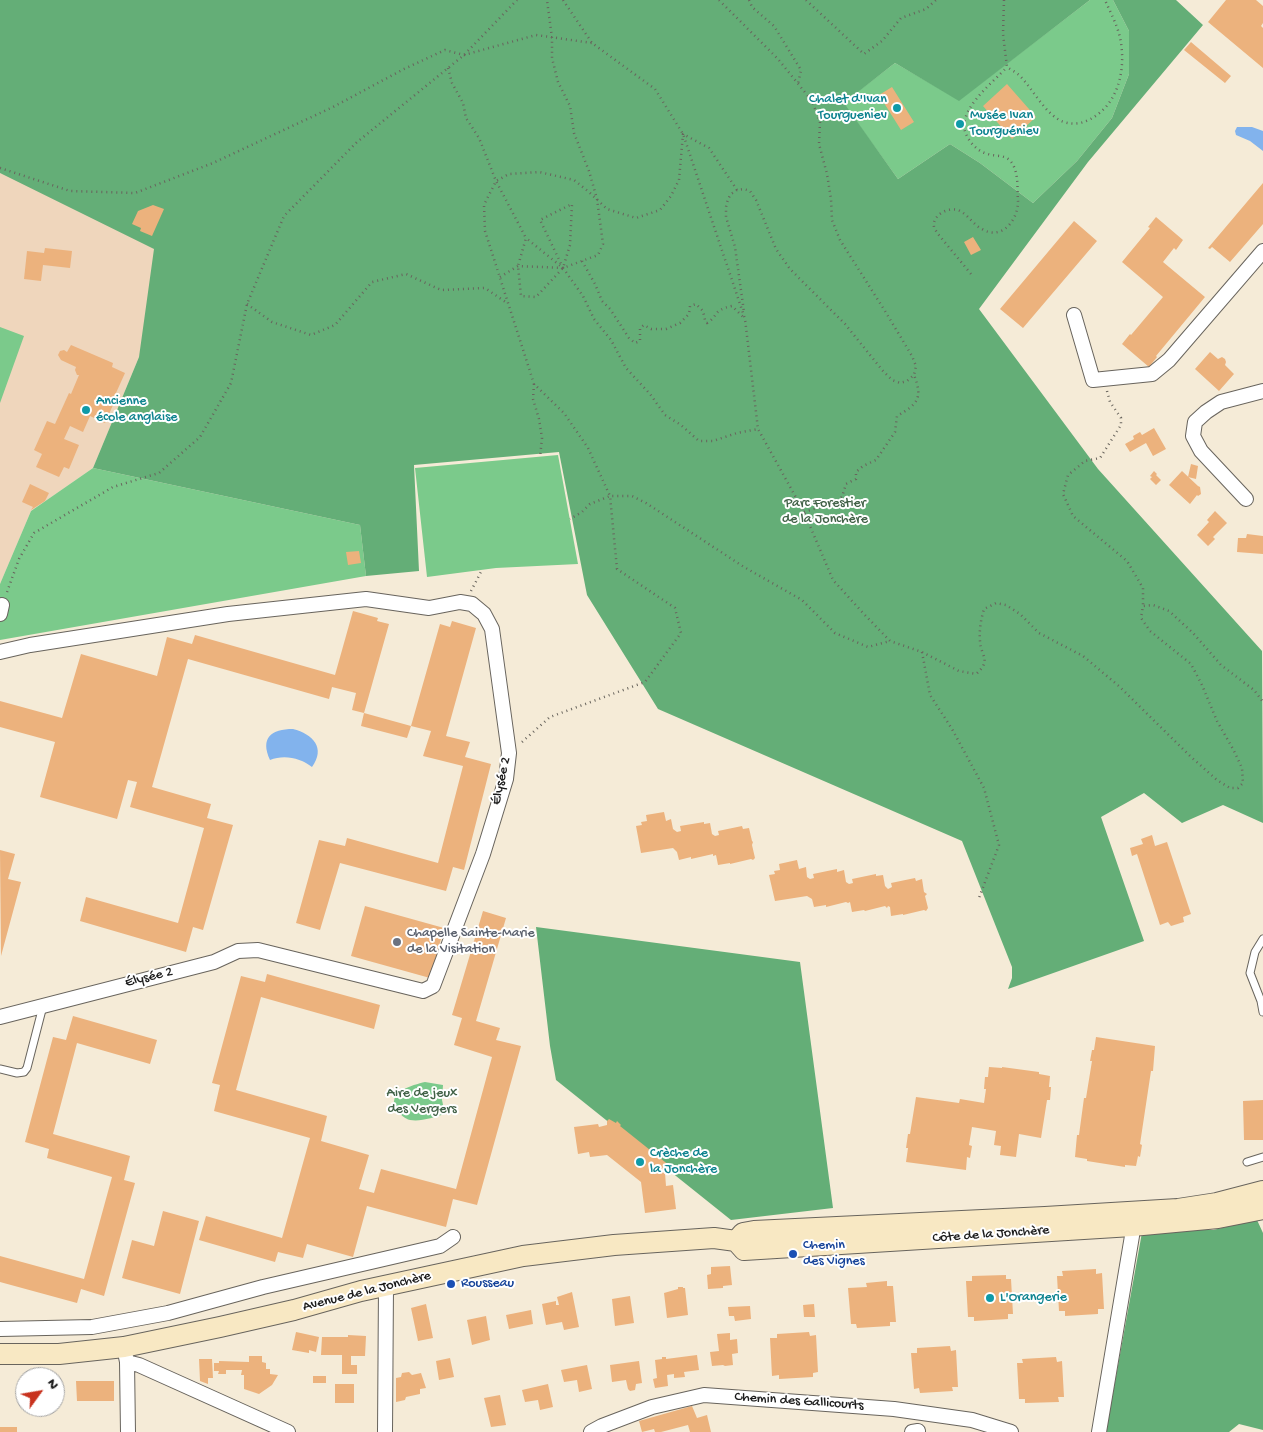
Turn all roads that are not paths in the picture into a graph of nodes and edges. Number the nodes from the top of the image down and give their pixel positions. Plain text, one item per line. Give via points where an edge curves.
1 (1263, 251) edge
2 (1074, 315) dead end
3 (1263, 391) edge
4 (1246, 499) dead end
5 (0, 652) edge
6 (1263, 939) edge
7 (42, 1006) junction
8 (1263, 1012) edge
9 (0, 1017) edge
10 (0, 1068) edge
11 (1263, 1157) edge
12 (1246, 1162) dead end
13 (1263, 1191) edge
14 (1263, 1209) edge
15 (1132, 1219) junction
16 (453, 1238) dead end
17 (736, 1241) junction
18 (850, 1244) joint
19 (386, 1286) junction
20 (0, 1329) edge
21 (0, 1354) edge
22 (125, 1354) junction
23 (128, 1432) edge
24 (288, 1432) edge
25 (385, 1432) edge
26 (591, 1432) edge
27 (1011, 1432) edge
28 (1099, 1432) edge

1 - 2 street via 1169,360 1152,374 1093,380
3 - 4 street via 1221,402 1195,422 1193,436 1201,451
5 - 7 street, Élysée 2 via 228,614 366,599 429,608 460,602 472,604 484,614 492,629 509,753 506,779 483,854 433,986 423,991 258,950 238,951 214,962
6 - 8 lane via 1254,952 1250,973
7 - 9 street, Élysée 2
7 - 10 lane via 27,1068 17,1073
11 - 12 lane
13 - 15 street, Côte de la Jonchère
14 - 15 street, Côte de la Jonchère via 1218,1218
15 - 17 street, Côte de la Jonchère via 743,1232
15 - 18 street, Côte de la Jonchère
15 - 28 street via 1132,1240
16 - 20 street via 440,1246 263,1287 168,1313 92,1328
17 - 18 street, Avenue de la Jonchère via 744,1250
17 - 19 street, Avenue de la Jonchère via 714,1238 614,1245 523,1256
19 - 22 street, Avenue de la Jonchère
19 - 25 street
21 - 22 street, Avenue de la Jonchère
22 - 23 street
22 - 24 street via 139,1365
26 - 27 street, Chemin des Gallicourts via 652,1407 704,1395 894,1409 972,1420

